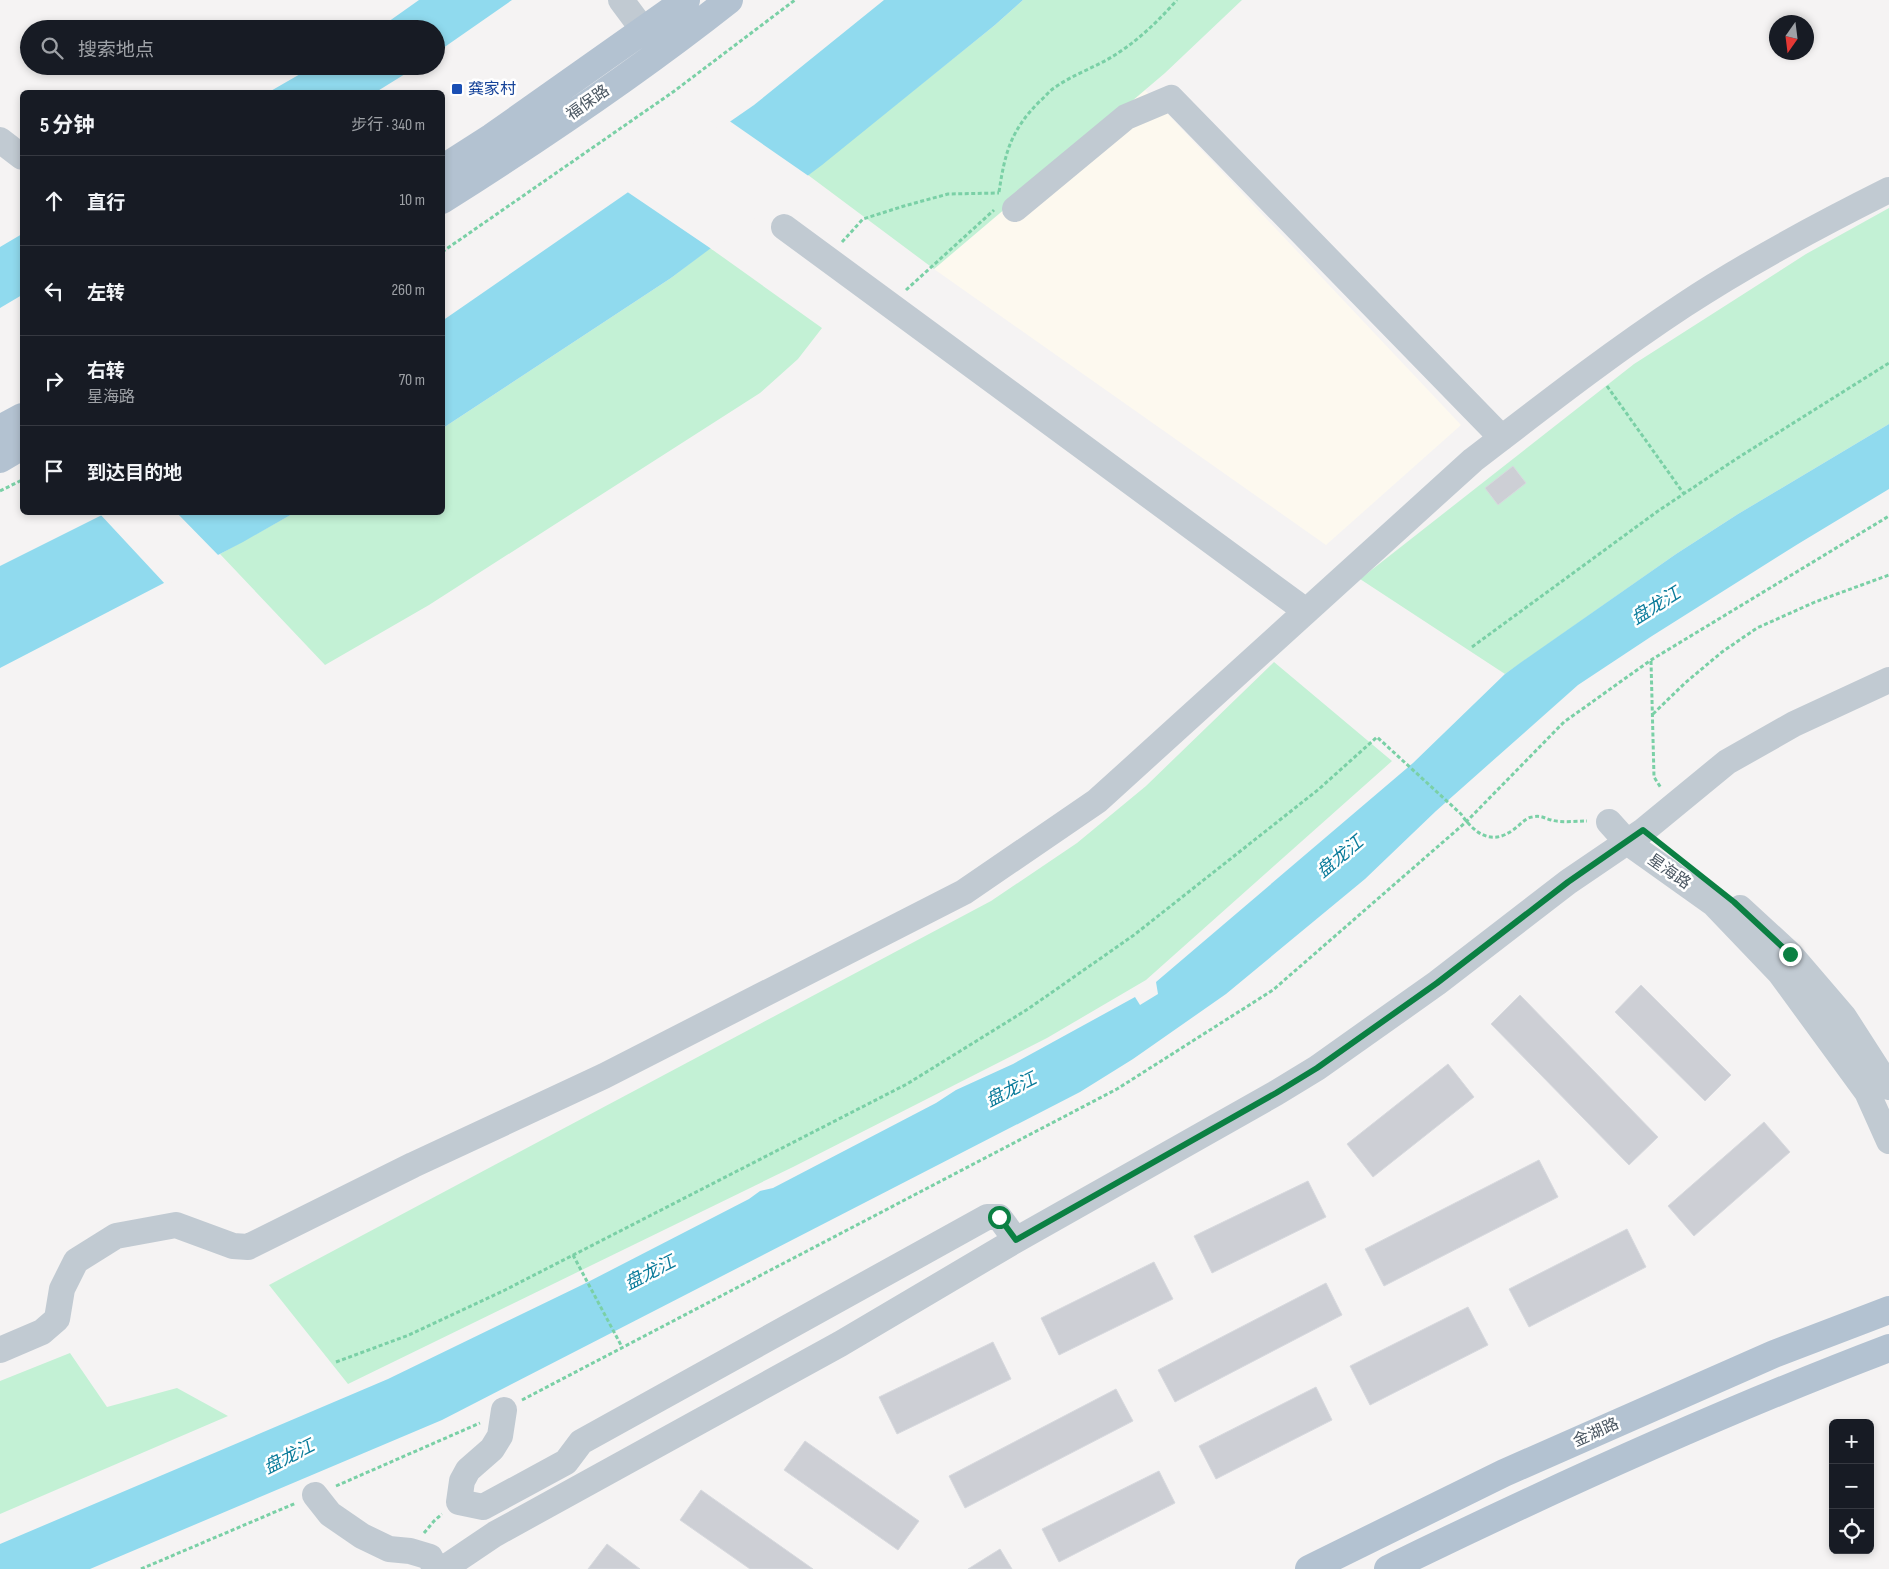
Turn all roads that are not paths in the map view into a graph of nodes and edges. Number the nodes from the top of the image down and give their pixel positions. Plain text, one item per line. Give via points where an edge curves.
1 (621, 0) edge
2 (686, 0) edge
3 (729, 0) edge
4 (644, 31) junction
5 (0, 140) edge
6 (20, 155) edge
7 (445, 167) edge
8 (1889, 190) edge
9 (445, 198) edge
10 (1007, 201) road end
11 (784, 227) dead end
12 (20, 417) edge
13 (0, 429) edge
14 (1502, 438) junction
15 (20, 447) edge
16 (0, 459) edge
17 (1306, 611) junction
18 (1889, 680) edge
19 (1609, 822) road end
20 (1635, 836) junction
21 (1889, 1087) edge
22 (1889, 1142) edge
23 (1016, 1240) junction
24 (1889, 1310) edge
25 (1889, 1348) edge
26 (0, 1350) edge
27 (504, 1410) road end
28 (554, 1468) junction
29 (567, 1494) junction
30 (316, 1495) road end
31 (426, 1561) edge
32 (443, 1569) edge
33 (1309, 1569) edge
34 (1388, 1569) edge

1 - 4 street
2 - 4 main road, 福保路
3 - 9 main road, 福保路 via 507,159
4 - 7 main road, 福保路
5 - 6 street
8 - 14 street via 1816,227 1684,305
10 - 14 street via 1126,117 1171,98
11 - 17 street
12 - 13 main road
14 - 17 street via 1473,460
15 - 16 main road
17 - 26 street via 1097,801 964,892 604,1076 248,1247 233,1246 176,1226 116,1236 76,1261 62,1289 57,1319 42,1332
18 - 20 street via 1794,724 1727,762
19 - 20 street, 星海路
20 - 21 street, 星海路 via 1734,902 1790,954 1844,1017
20 - 22 street, 星海路 via 1714,904 1780,973 1867,1092
20 - 23 street via 1317,1068
23 - 28 street via 999,1217 988,1217 581,1442 566,1462
23 - 29 street via 840,1344
24 - 33 main road, 金湖路 via 1774,1354 1504,1473
25 - 34 main road via 1788,1386 1528,1501
27 - 28 street via 500,1436 492,1449 468,1470 462,1481 459,1502 483,1506
28 - 29 street
29 - 32 street via 495,1534
30 - 31 street via 330,1514 362,1536

